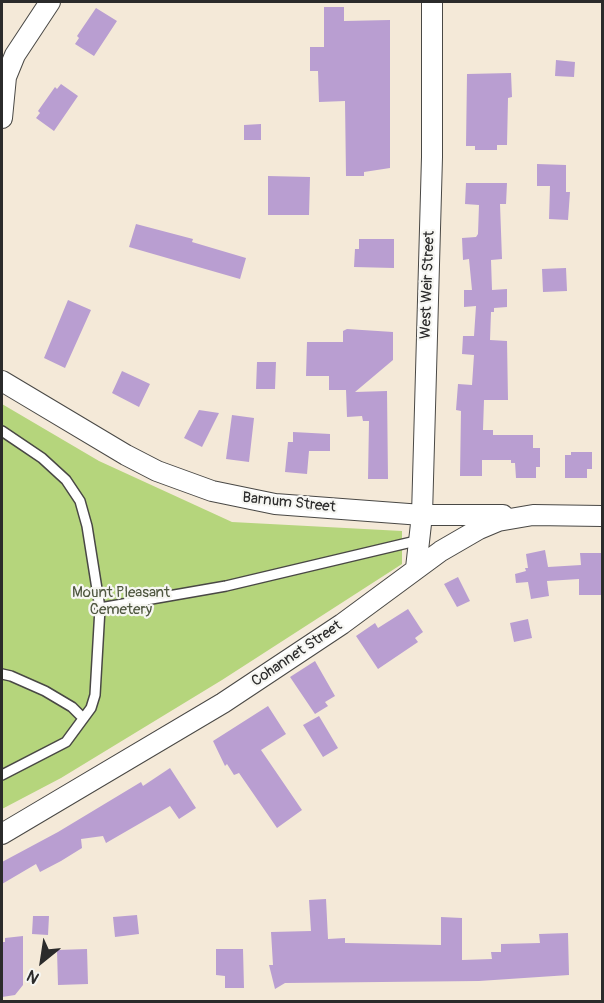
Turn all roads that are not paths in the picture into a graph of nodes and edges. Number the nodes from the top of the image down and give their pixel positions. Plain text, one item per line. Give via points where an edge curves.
1 (50, 2) edge
2 (432, 2) edge
3 (2, 118) edge
4 (2, 381) edge
5 (2, 430) edge
6 (422, 515) junction
7 (532, 515) junction
8 (603, 516) edge
9 (420, 540) junction
10 (416, 568) junction
11 (100, 608) junction
12 (2, 674) edge
13 (83, 718) junction
14 (2, 775) edge
15 (2, 834) edge

1 - 3 street via 15,55 6,77
2 - 6 street, West Weir Street via 432,158
4 - 6 street, Barnum Street via 126,455 212,491 275,504
5 - 11 lane via 42,458 66,480 80,501
6 - 7 street, Barnum Street
6 - 9 street, West Weir Street
7 - 8 street, Cohannet Street
7 - 10 street, Cohannet Street via 498,521
9 - 10 street, West Weir Street
9 - 11 lane via 225,586
10 - 15 street, Cohannet Street via 342,624 249,686
11 - 13 lane via 95,695
12 - 13 lane via 45,691
13 - 14 lane via 66,742

